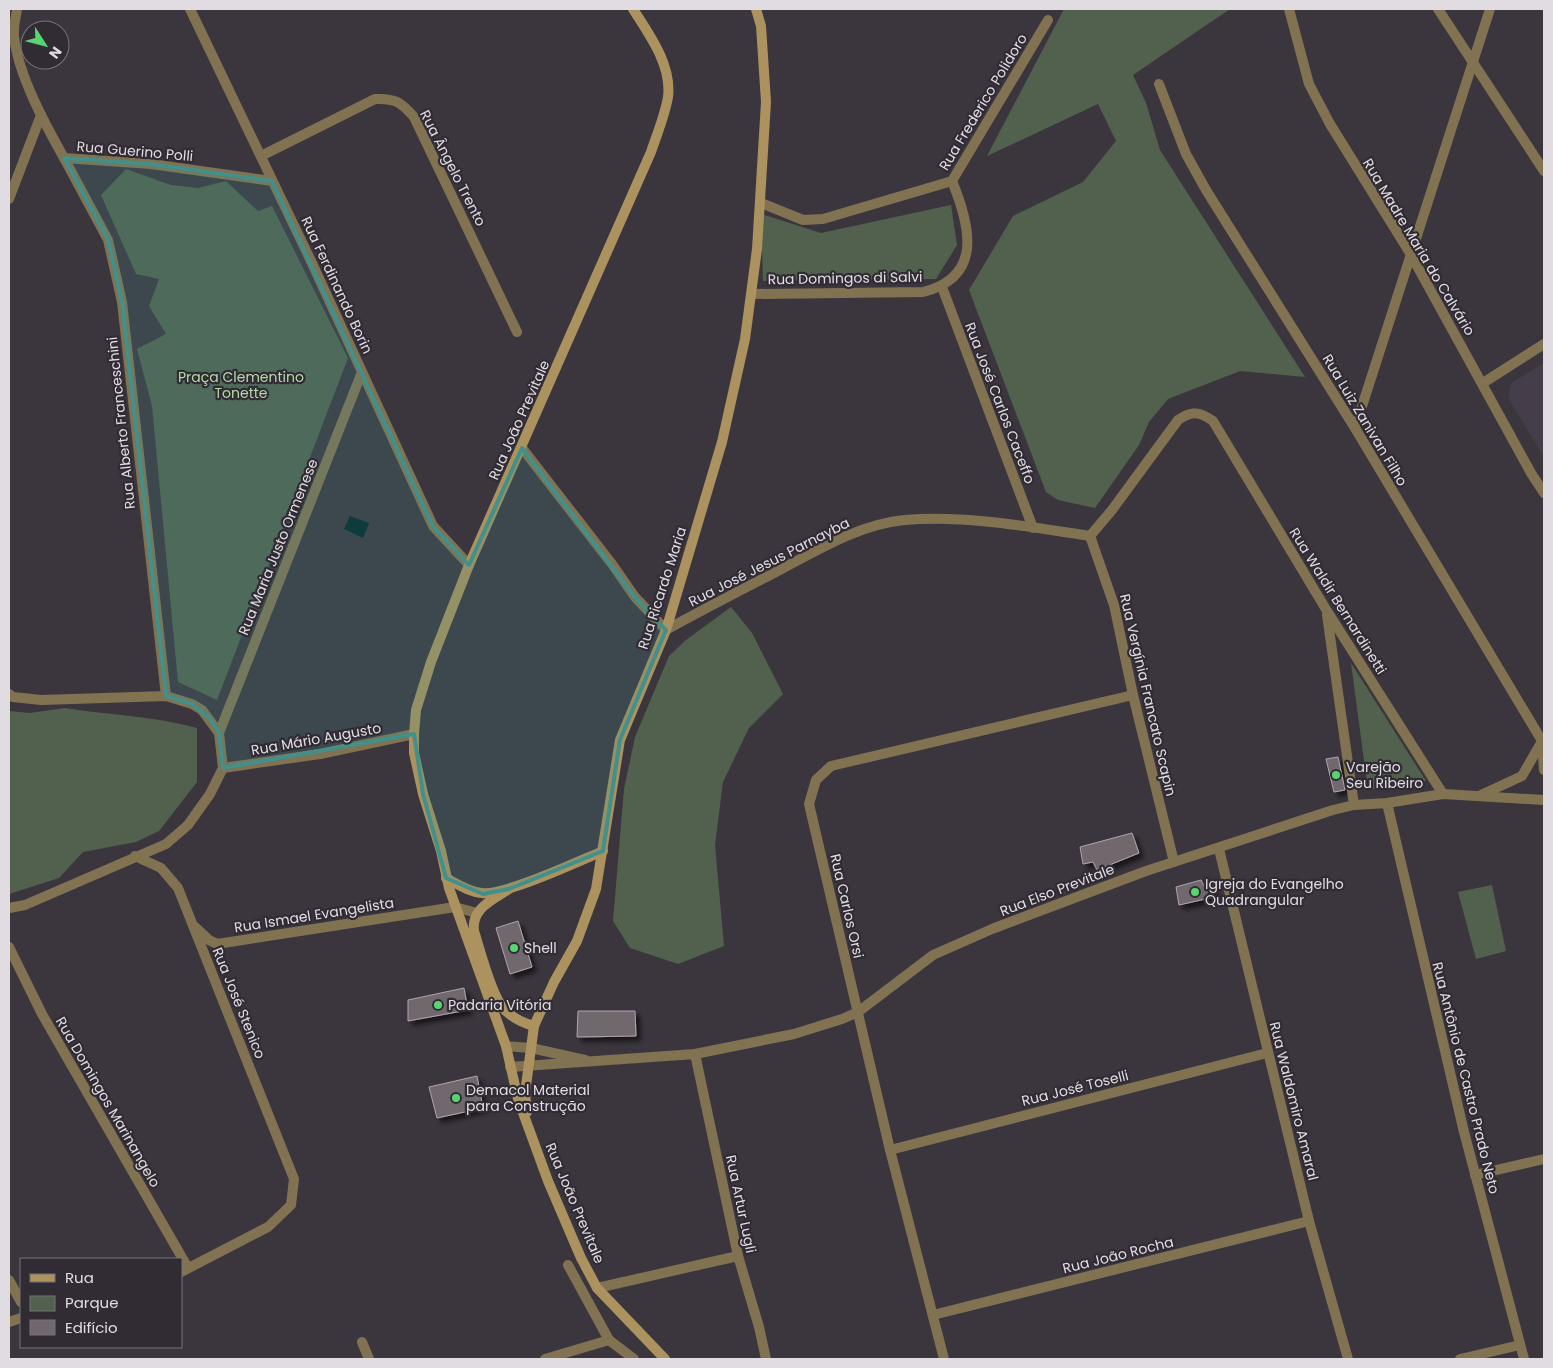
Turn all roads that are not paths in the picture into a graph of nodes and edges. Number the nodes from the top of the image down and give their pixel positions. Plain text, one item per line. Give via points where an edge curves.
1 (17, 9) edge
2 (190, 9) edge
3 (633, 9) edge
4 (756, 9) edge
5 (1289, 9) edge
6 (1438, 9) edge
7 (1490, 9) edge
8 (1048, 20) dead end
9 (1473, 61) junction
10 (1159, 84) dead end
11 (41, 115) junction
12 (261, 156) junction
13 (64, 158) junction
14 (1544, 171) edge
15 (272, 181) junction
16 (952, 182) junction
17 (9, 199) edge
18 (760, 203) junction
19 (1410, 253) junction
20 (942, 287) junction
21 (752, 294) junction
22 (517, 332) dead end
23 (1544, 344) edge
24 (362, 372) junction
25 (1482, 383) junction
26 (1355, 428) junction
27 (522, 448) junction
28 (1544, 493) edge
29 (1033, 528) junction
30 (1090, 536) junction
31 (468, 565) junction
32 (1327, 611) junction
33 (666, 630) junction
34 (9, 694) edge
35 (1133, 695) junction
36 (166, 696) junction
37 (219, 733) junction
38 (414, 734) junction
39 (1543, 740) edge
40 (222, 768) junction
41 (1544, 770) edge
42 (1443, 794) junction
43 (1480, 795) junction
44 (1544, 800) edge
45 (1386, 803) junction
46 (1354, 805) junction
47 (1219, 848) junction
48 (603, 851) junction
49 (135, 856) junction
50 (1174, 862) junction
51 (446, 878) junction
52 (509, 889) junction
53 (454, 907) junction
54 (9, 908) edge
55 (476, 913) junction
56 (188, 918) junction
57 (9, 947) edge
58 (858, 1012) junction
59 (534, 1026) junction
60 (506, 1046) junction
61 (531, 1048) junction
62 (1267, 1053) junction
63 (695, 1054) junction
64 (598, 1062) junction
65 (510, 1067) junction
66 (530, 1067) junction
67 (527, 1120) junction
68 (890, 1150) junction
69 (1544, 1159) edge
70 (1475, 1174) junction
71 (1309, 1221) junction
72 (738, 1256) junction
73 (178, 1258) edge
74 (568, 1265) dead end
75 (185, 1270) edge
76 (9, 1280) edge
77 (598, 1288) junction
78 (20, 1300) edge
79 (934, 1315) junction
80 (609, 1340) junction
81 (362, 1342) dead end
82 (1520, 1345) junction
83 (369, 1359) edge
84 (545, 1359) edge
85 (634, 1359) edge
86 (665, 1359) edge
87 (766, 1359) edge
88 (944, 1359) edge
89 (1348, 1359) edge
90 (1460, 1359) edge
91 (1524, 1359) edge

1 - 11 street, Rua Guerino Polli via 14,35 20,61
2 - 12 street, Rua Ferdinando Borin
3 - 27 main road, Rua João Previtale via 662,58 668,80 665,109 651,152
4 - 18 main road, Rua Ricardo Maria via 761,26 766,102
5 - 19 street, Rua Madre Maria do Calvário via 1309,84 1346,154
6 - 9 street
7 - 9 street
8 - 16 street, Rua Frederico Polidoro
9 - 14 street
9 - 19 street
10 - 26 street, Rua Luiz Zanivan Filho via 1186,154 1206,190
11 - 13 street, Rua Guerino Polli
11 - 17 street
12 - 15 street, Rua Ferdinando Borin
12 - 22 street, Rua Ângelo Trento via 375,99 391,98 403,105 414,117
13 - 15 street, Rua Guerino Polli via 151,164
13 - 36 street, Rua Alberto Franceschini via 108,240 122,302
15 - 24 street, Rua Ferdinando Borin
16 - 18 street, Rua Frederico Polidoro via 823,219 803,220
16 - 20 street, Rua Domingos di Salvi via 968,227 968,248 963,263
18 - 21 main road, Rua Ricardo Maria
19 - 25 street, Rua Madre Maria do Calvário
19 - 26 street
20 - 21 street, Rua Domingos di Salvi via 924,292
20 - 29 street, Rua José Carlos Caceffo
21 - 33 main road, Rua Ricardo Maria via 722,442
23 - 25 street
24 - 31 street, Rua Ferdinando Borin via 433,526
24 - 37 street, Rua Maria Justo Ormenese
25 - 28 street, Rua Madre Maria do Calvário
26 - 39 street, Rua Luiz Zanivan Filho
27 - 31 main road, Rua João Previtale
27 - 33 street via 635,597
29 - 30 street, Rua José Jesus Parnayba
29 - 33 street, Rua José Jesus Parnayba via 940,519 904,520 876,527 840,539
30 - 32 street, Rua Waldir Bernardinetti via 1178,420 1189,413 1201,412 1213,421
30 - 35 street, Rua Vergínia Francato Scapin via 1114,605
31 - 38 main road, Rua João Previtale via 431,662 416,710
32 - 42 street, Rua Waldir Bernardinetti
32 - 46 street
33 - 48 main road, Rua Ricardo Maria via 620,740
34 - 36 street via 42,700
35 - 50 street, Rua Vergínia Francato Scapin
35 - 58 street, Rua Carlos Orsi via 851,759 831,766 816,780 809,804
36 - 37 street via 202,710
37 - 40 street
38 - 40 street, Rua Mário Augusto via 303,757
38 - 51 main road, Rua João Previtale via 414,753 423,794
39 - 41 street, Rua Luiz Zanivan Filho
39 - 43 street via 1522,776
40 - 49 street via 210,794 188,825 166,844
42 - 43 street, Rua Elso Previtale
42 - 45 street, Rua Elso Previtale
43 - 44 street, Rua Elso Previtale
45 - 46 street, Rua Elso Previtale
45 - 70 street, Rua Antônio de Castro Prado Neto
46 - 47 street, Rua Elso Previtale
47 - 50 street, Rua Elso Previtale
47 - 62 street, Rua Waldomiro Amaral
48 - 52 main road
48 - 59 main road, Rua Ricardo Maria via 596,889 577,942
49 - 54 street via 25,905
49 - 56 street, Rua José Stenico via 161,868 178,888
50 - 58 street, Rua Elso Previtale via 992,929 933,955
51 - 52 main road via 483,894
51 - 53 main road, Rua João Previtale
52 - 55 main road
53 - 55 street
53 - 56 street, Rua Ismael Evangelista via 217,944 202,935
53 - 60 main road, Rua João Previtale
55 - 59 main road via 474,931 496,997 513,1016
56 - 75 street, Rua José Stenico via 294,1179 292,1205 268,1227
57 - 73 street, Rua Domingos Marinangelo via 42,1014
58 - 63 street, Rua Elso Previtale via 794,1034
58 - 68 street, Rua Carlos Orsi
59 - 61 main road, Rua João Previtale
60 - 61 street
60 - 65 main road, Rua João Previtale
61 - 64 street, Rua Elso Previtale
61 - 66 main road, Rua João Previtale
62 - 68 street, Rua José Toselli
62 - 71 street, Rua Waldomiro Amaral
63 - 64 street, Rua Elso Previtale
63 - 72 street, Rua Artur Lugli
64 - 66 street, Rua Elso Previtale
65 - 66 street
65 - 67 main road, Rua João Previtale
66 - 67 main road, Rua João Previtale via 525,1093
67 - 77 main road, Rua João Previtale via 548,1181 581,1258
68 - 79 street, Rua Carlos Orsi
69 - 70 street
70 - 82 street, Rua Antônio de Castro Prado Neto
71 - 79 street, Rua João Rocha
71 - 89 street, Rua Waldomiro Amaral
72 - 77 street
72 - 87 street, Rua Artur Lugli
74 - 80 street
76 - 78 street
77 - 86 main road, Rua João Previtale
79 - 88 street, Rua Carlos Orsi
80 - 84 street
80 - 85 street
81 - 83 street
82 - 90 street
82 - 91 street, Rua Antônio de Castro Prado Neto

